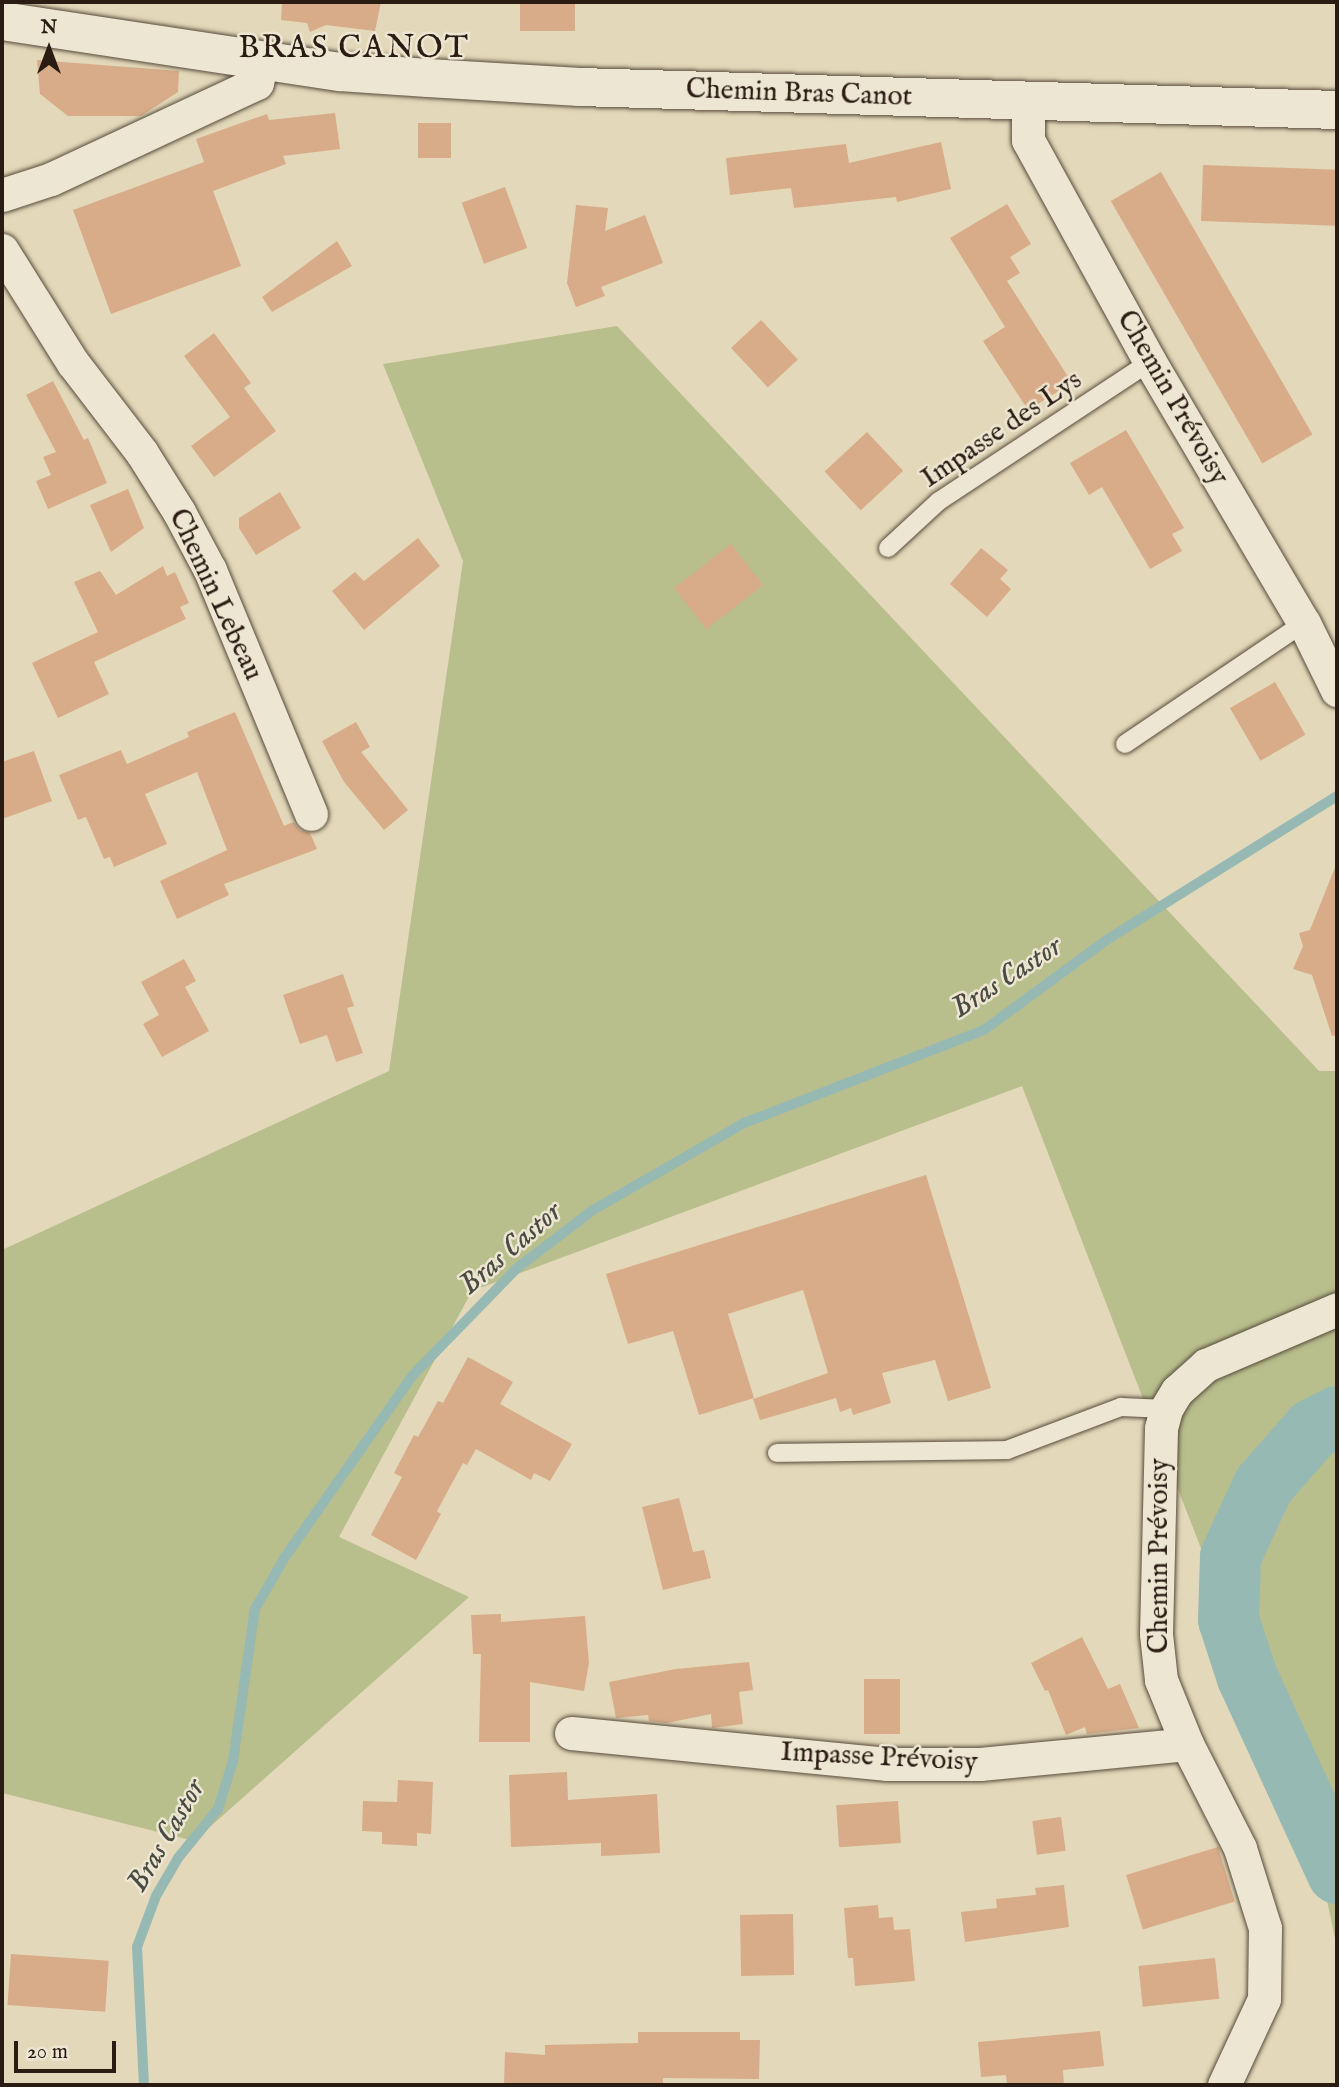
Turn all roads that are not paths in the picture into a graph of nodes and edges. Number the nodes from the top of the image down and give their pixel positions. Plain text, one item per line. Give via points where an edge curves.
1 (2, 21) edge
2 (262, 60) junction
3 (1028, 100) junction
4 (1337, 110) edge
5 (2, 195) edge
6 (2, 250) edge
7 (1150, 362) junction
8 (888, 548) dead end
9 (1304, 624) junction
10 (1337, 690) edge
11 (1125, 744) dead end
12 (311, 814) dead end
13 (1337, 1310) edge
14 (1166, 1409) junction
15 (777, 1453) dead end
16 (571, 1733) dead end
17 (1187, 1744) junction
18 (1224, 2085) edge

1 - 2 street, Chemin Bras Canot
2 - 3 street, Chemin Bras Canot via 340,72 567,87
2 - 5 street via 257,83 51,179
3 - 4 street, Chemin Bras Canot
3 - 7 street, Chemin Prévoisy via 1028,140
6 - 12 street, Chemin Lebeau via 73,363 142,453 179,512 210,570
7 - 8 lane, Impasse des Lys via 939,501
7 - 9 street, Chemin Prévoisy
9 - 10 street, Chemin Prévoisy
9 - 11 lane
13 - 14 street, Chemin Prévoisy via 1206,1365 1177,1391
14 - 15 lane via 1121,1407 1007,1450
14 - 17 street, Chemin Prévoisy via 1161,1429 1156,1634 1161,1680
16 - 17 street, Impasse Prévoisy via 887,1764 979,1764
17 - 18 street, Chemin Prévoisy via 1240,1848 1265,1928 1264,1998

